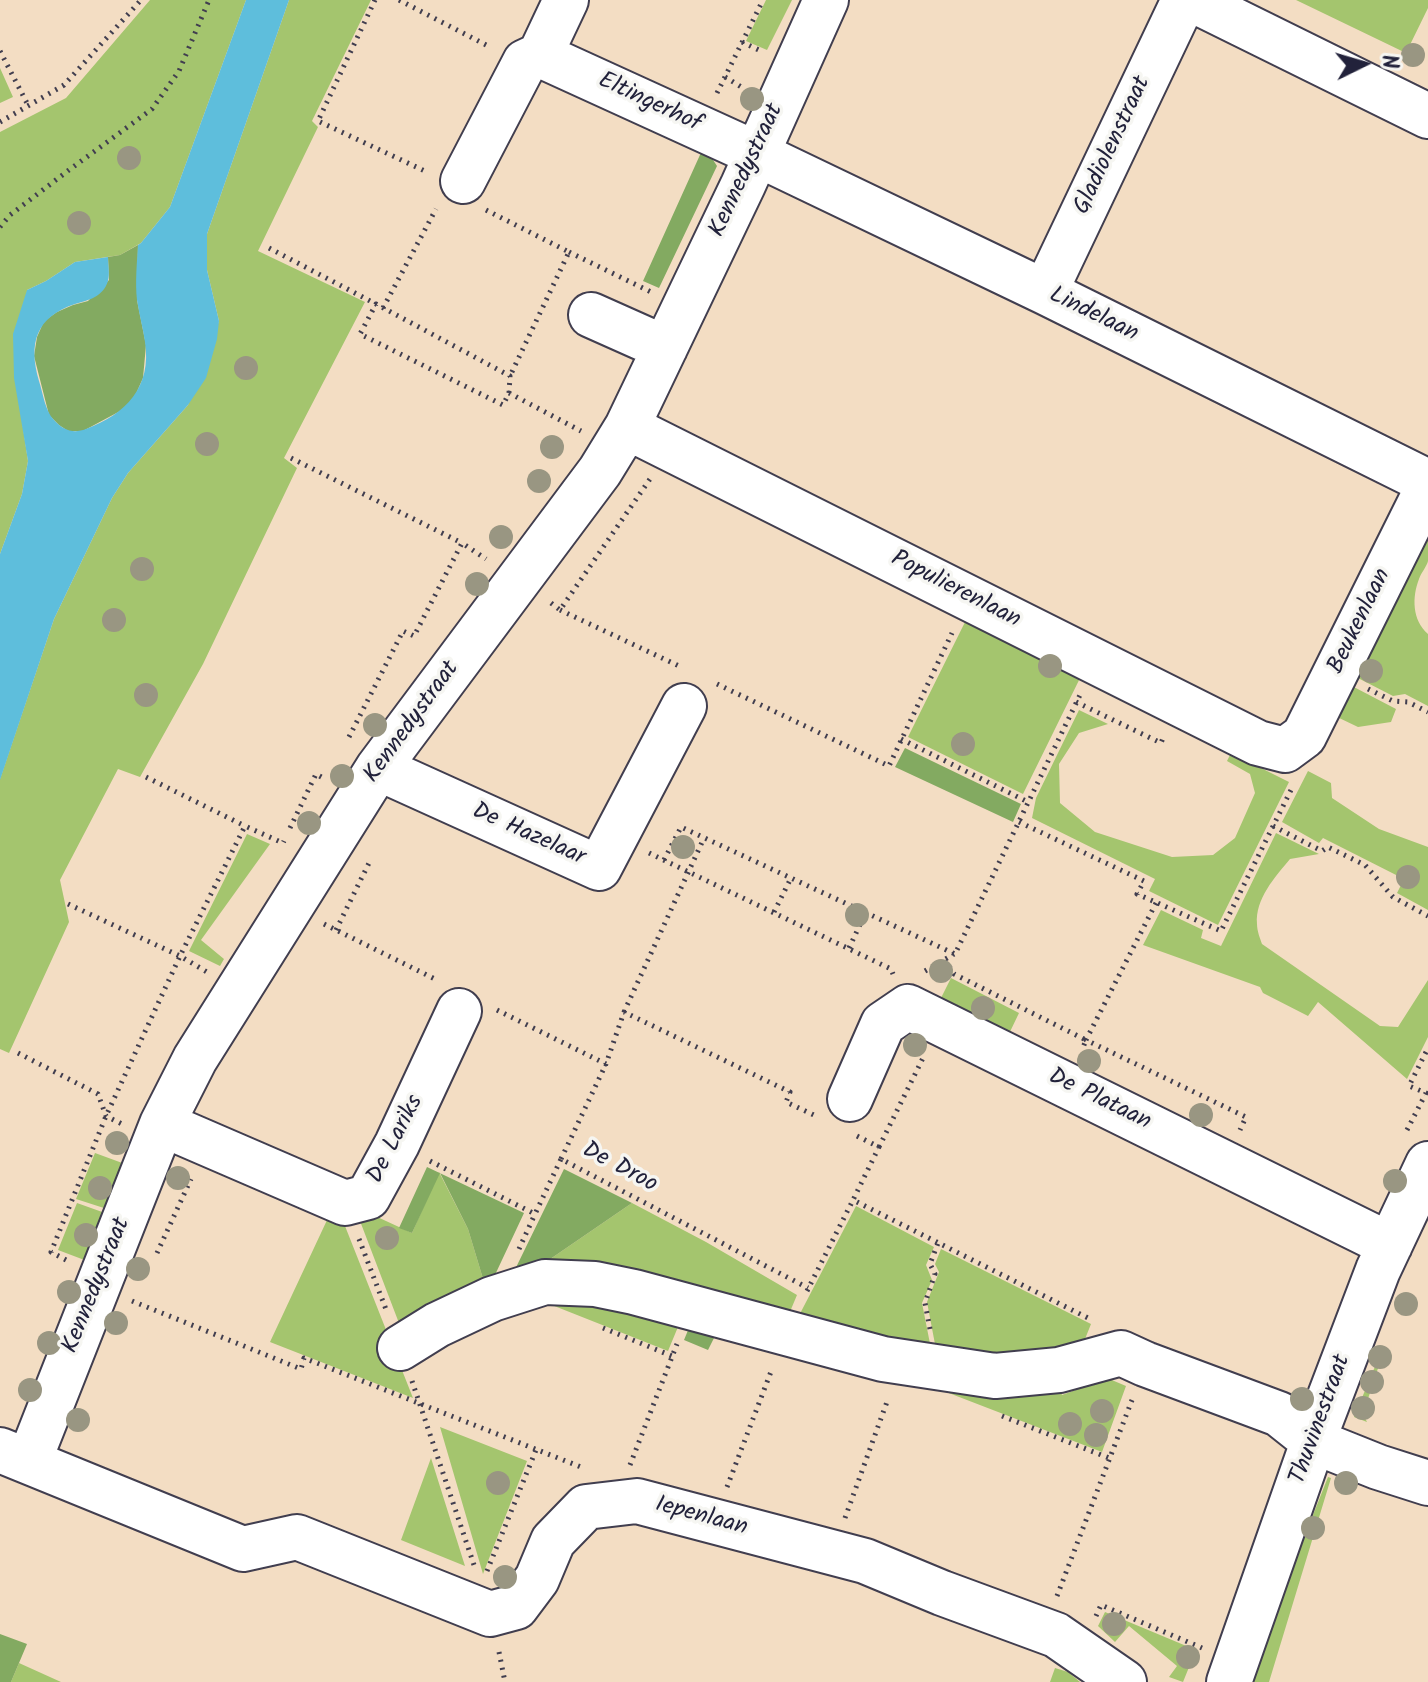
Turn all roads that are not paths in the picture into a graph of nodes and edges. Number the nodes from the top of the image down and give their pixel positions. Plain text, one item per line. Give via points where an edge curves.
1 (566, 0) edge
2 (826, 0) edge
3 (1184, 0) edge
4 (1193, 0) edge
5 (532, 58) junction
6 (1424, 106) edge
7 (757, 154) junction
8 (451, 192) road end
9 (1045, 292) junction
10 (591, 315) dead end
11 (665, 348) junction
12 (621, 438) junction
13 (1428, 485) edge
14 (694, 686) road end
15 (1285, 750) joint
16 (378, 768) junction
17 (465, 1000) road end
18 (843, 1118) road end
19 (159, 1132) junction
20 (1428, 1164) edge
21 (1390, 1245) junction
22 (400, 1348) road end
23 (1313, 1441) junction
24 (15, 1456) edge
25 (1428, 1483) edge
26 (1124, 1682) edge
27 (1229, 1682) edge

1 - 5 street
2 - 7 street, Kennedystraat
3 - 9 street, Gladiolenstraat
4 - 6 street
5 - 7 street, Eltingerhof
5 - 8 street
7 - 9 street, Lindelaan
7 - 11 street, Kennedystraat
9 - 13 street, Lindelaan
10 - 11 street
11 - 12 street, Kennedystraat
12 - 15 street, Populierenlaan via 969,598 1258,743
12 - 16 street, Kennedystraat
13 - 15 street, Beukenlaan via 1304,736
14 - 16 street, De Hazelaar via 599,868
16 - 19 street, Kennedystraat via 195,1059
17 - 19 street, De Lariks via 368,1197 345,1203
18 - 21 street, De Plataan via 883,1024 924,1015
19 - 24 street, Kennedystraat via 102,1276
20 - 21 street, Thuvinestraat
21 - 23 street, Thuvinestraat
22 - 23 street via 492,1299 545,1282 595,1284 883,1359 995,1376 1133,1358 1279,1414
23 - 25 street
23 - 27 street, Thuvinestraat
24 - 26 street, Iepenlaan via 243,1549 297,1537 516,1607 537,1579 553,1541 586,1507 631,1480 714,1521 865,1561 1056,1635

